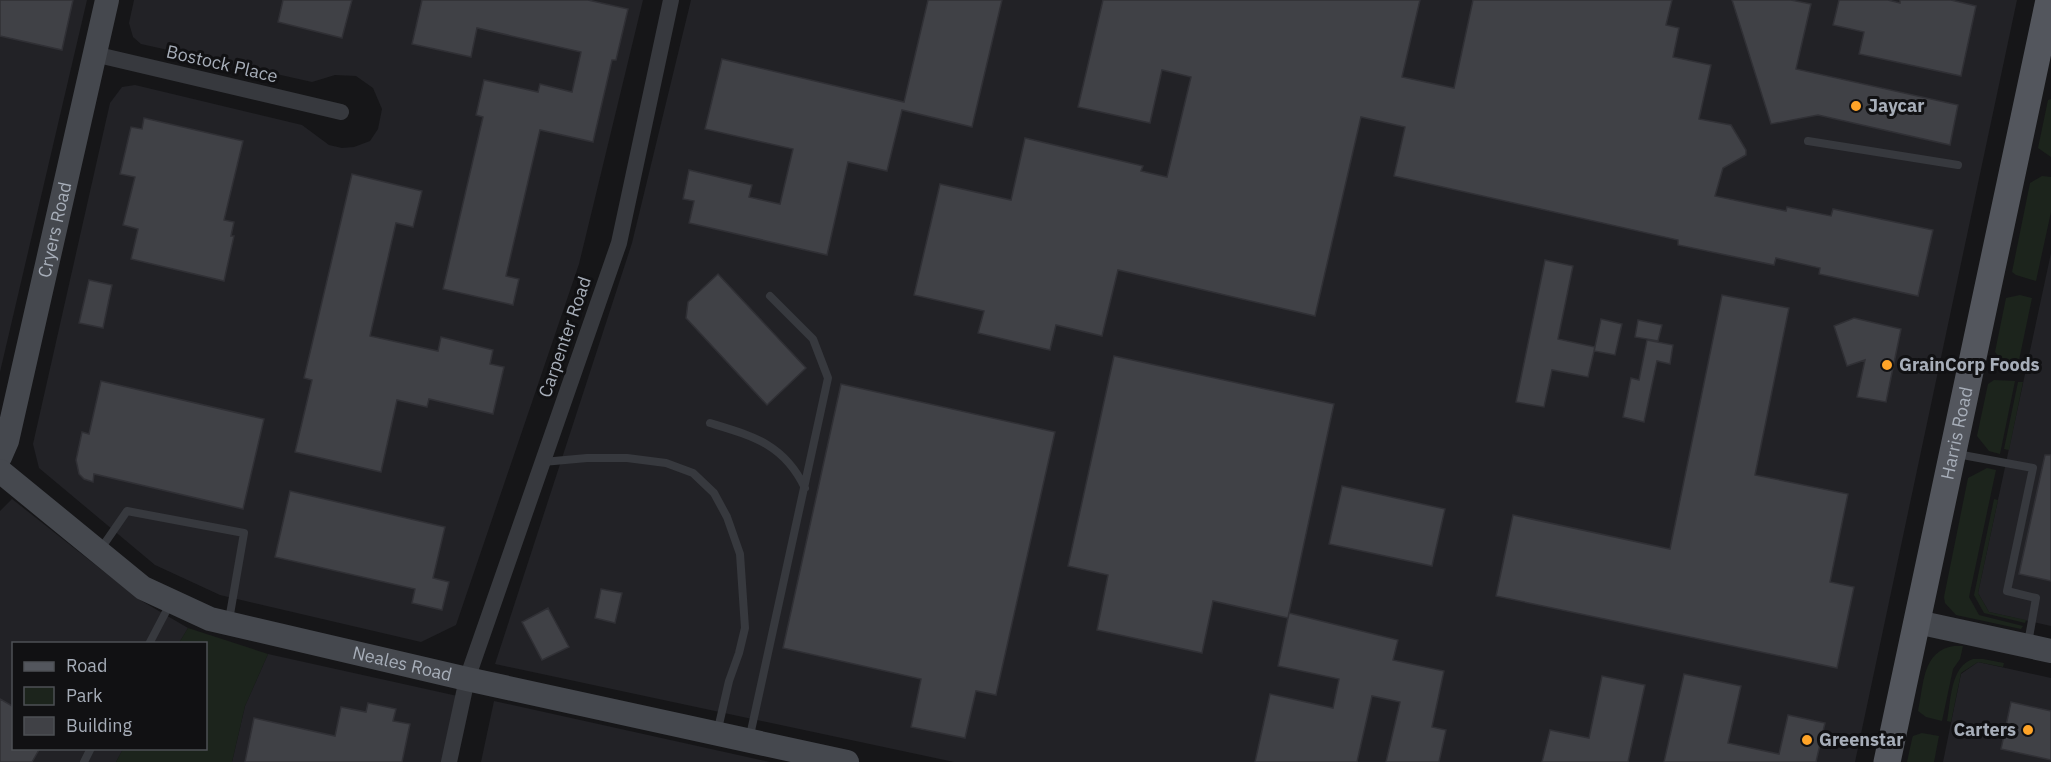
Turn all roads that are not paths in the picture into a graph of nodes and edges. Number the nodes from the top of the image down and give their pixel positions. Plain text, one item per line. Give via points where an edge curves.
1 (107, 0) edge
2 (671, 0) edge
3 (2049, 0) edge
4 (94, 54) junction
5 (341, 112) dead end
6 (1808, 141) dead end
7 (1958, 165) dead end
8 (770, 296) dead end
9 (710, 423) dead end
10 (1952, 453) junction
11 (0, 457) edge
12 (542, 462) junction
13 (0, 471) edge
14 (805, 489) junction
15 (99, 552) junction
16 (171, 602) junction
17 (1917, 622) junction
18 (229, 624) junction
19 (150, 642) edge
20 (2027, 646) junction
21 (2051, 651) edge
22 (467, 679) junction
23 (717, 733) junction
24 (749, 740) junction
25 (449, 762) edge
26 (847, 762) edge
27 (1887, 762) edge

1 - 4 street, Cryers Road
2 - 12 street, Carpenter Road via 618,243
3 - 10 main road, Harris Road
4 - 5 street, Bostock Place
4 - 11 street, Cryers Road via 7,441
6 - 7 lane
8 - 14 lane via 813,339 828,378
9 - 14 lane via 751,435 780,453 797,472
10 - 17 main road, Harris Road
10 - 20 lane via 2033,468 2007,591 2036,598
12 - 22 street, Carpenter Road
12 - 23 lane via 627,458 666,463 693,473 714,493 740,554 745,627
13 - 15 street, Neales Road
14 - 24 lane
15 - 16 street, Neales Road via 143,588
15 - 18 lane via 127,511 244,533
16 - 18 street, Neales Road
16 - 19 lane
17 - 20 street
17 - 27 main road, Harris Road
18 - 22 street, Neales Road
20 - 21 street
22 - 23 street, Neales Road
22 - 25 street, Carpenter Road
23 - 24 street, Neales Road
24 - 26 street, Neales Road

